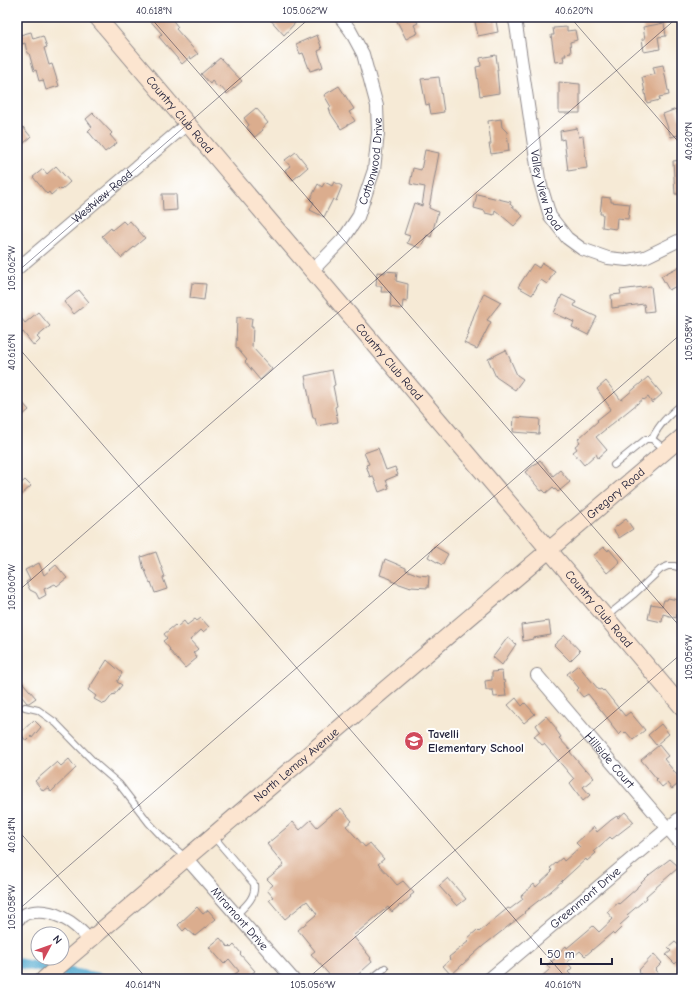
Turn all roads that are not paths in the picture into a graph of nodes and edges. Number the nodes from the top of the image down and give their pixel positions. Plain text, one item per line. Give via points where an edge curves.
1 (97, 17) edge
2 (340, 17) edge
3 (514, 17) edge
4 (187, 124) junction
5 (682, 239) edge
6 (17, 269) edge
7 (312, 271) junction
8 (682, 404) edge
9 (682, 437) edge
10 (652, 439) junction
11 (666, 450) junction
12 (614, 465) dead end
13 (548, 550) junction
14 (682, 568) edge
15 (605, 617) junction
16 (538, 675) dead end
17 (25, 707) dead end
18 (682, 707) edge
19 (682, 816) edge
20 (668, 828) junction
21 (213, 835) junction
22 (682, 845) edge
23 (186, 858) junction
24 (236, 915) junction
25 (17, 920) edge
26 (89, 940) junction
27 (385, 968) dead end
28 (45, 978) edge
29 (293, 979) edge
30 (372, 979) edge
31 (489, 979) edge

1 - 4 street, Country Club Road
2 - 7 street, Cottonwood Drive via 363,54 377,106 378,133 374,170 358,217 344,238
3 - 5 street, Valley View Road via 539,179 550,216 567,238 582,249 608,258 627,260 645,257
4 - 6 street, Westview Road
4 - 7 street, Country Club Road
7 - 13 street, Country Club Road
8 - 10 lane via 656,429
9 - 11 street, Gregory Road
10 - 11 lane
10 - 12 lane via 646,439
11 - 13 street, Gregory Road
13 - 15 street, Country Club Road
13 - 21 street, North Lemay Avenue
14 - 15 lane via 668,566 661,569
15 - 18 street, Country Club Road
16 - 20 street, Hillside Court
17 - 23 lane via 38,710 56,723 119,784 149,823
19 - 20 street, Greenmont Drive
20 - 22 street, Hillside Court
20 - 31 street, Greenmont Drive
21 - 23 street, North Lemay Avenue
21 - 24 lane via 254,884 252,898
23 - 24 street, Miramont Drive
23 - 26 street, North Lemay Avenue
24 - 29 street, Miramont Drive
25 - 26 street via 26,913 52,913 73,925
26 - 28 street, North Lemay Avenue
27 - 30 lane

